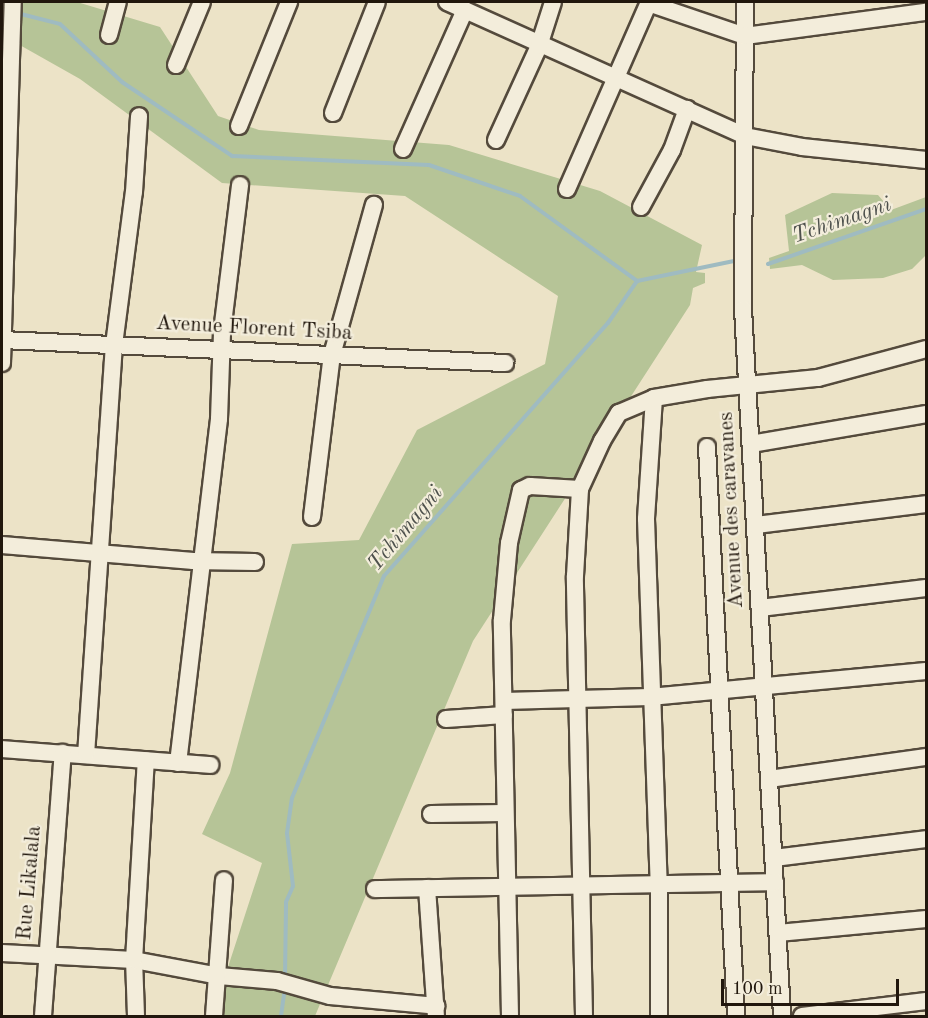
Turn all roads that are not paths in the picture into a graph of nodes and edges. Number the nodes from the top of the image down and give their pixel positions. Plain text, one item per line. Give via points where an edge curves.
1 (13, 2) edge
2 (118, 2) edge
3 (202, 2) edge
4 (289, 2) edge
5 (377, 2) edge
6 (447, 2) edge
7 (553, 2) edge
8 (649, 2) edge
9 (745, 2) edge
10 (472, 9) edge
11 (927, 12) edge
12 (109, 34) dead end
13 (745, 36) junction
14 (539, 46) junction
15 (176, 64) dead end
16 (616, 78) junction
17 (687, 109) junction
18 (333, 113) dead end
19 (139, 116) dead end
20 (239, 126) dead end
21 (745, 136) junction
22 (496, 140) dead end
23 (403, 149) dead end
24 (927, 160) edge
25 (240, 185) dead end
26 (567, 189) dead end
27 (374, 205) dead end
28 (641, 207) dead end
29 (2, 340) edge
30 (114, 345) junction
31 (927, 349) edge
32 (222, 351) junction
33 (332, 355) junction
34 (903, 358) junction
35 (2, 363) edge
36 (505, 363) dead end
37 (927, 363) edge
38 (748, 385) junction
39 (654, 398) junction
40 (927, 414) edge
41 (751, 444) junction
42 (707, 447) dead end
43 (580, 489) junction
44 (927, 504) edge
45 (312, 518) dead end
46 (756, 525) junction
47 (2, 545) edge
48 (102, 554) junction
49 (201, 561) junction
50 (255, 562) dead end
51 (927, 588) edge
52 (760, 608) junction
53 (927, 671) edge
54 (764, 688) junction
55 (721, 691) junction
56 (650, 698) junction
57 (579, 700) junction
58 (504, 708) junction
59 (446, 719) dead end
60 (2, 749) edge
61 (63, 753) junction
62 (86, 755) junction
63 (927, 757) edge
64 (146, 760) junction
65 (178, 763) junction
66 (210, 765) dead end
67 (769, 779) junction
68 (504, 813) junction
69 (431, 814) dead end
70 (927, 839) edge
71 (774, 858) junction
72 (224, 879) dead end
73 (775, 882) junction
74 (730, 883) junction
75 (583, 886) junction
76 (659, 886) junction
77 (427, 888) junction
78 (375, 889) dead end
79 (506, 890) junction
80 (927, 919) edge
81 (778, 933) junction
82 (2, 952) edge
83 (47, 955) junction
84 (134, 960) junction
85 (219, 976) junction
86 (927, 1001) edge
87 (437, 1011) edge
88 (44, 1017) edge
89 (136, 1017) edge
90 (214, 1017) edge
91 (510, 1017) edge
92 (584, 1017) edge
93 (659, 1017) edge
94 (736, 1017) edge
95 (782, 1017) edge
96 (802, 1017) edge

1 - 29 street
2 - 12 street
3 - 15 street
4 - 20 street
5 - 18 street
6 - 10 street
7 - 14 street
8 - 13 street
8 - 16 street
9 - 13 street, Avenue des caravanes
10 - 14 street
10 - 23 street
11 - 13 street
13 - 21 street, Avenue des caravanes
14 - 16 street
14 - 22 street
16 - 17 street
16 - 26 street
17 - 21 street
17 - 28 street via 672,150
19 - 30 street via 134,192
21 - 24 street via 802,147
21 - 38 street, Avenue des caravanes via 743,309
25 - 32 street
27 - 33 street
29 - 30 street, Avenue Florent Tsiba
29 - 35 street
30 - 32 street, Avenue Florent Tsiba
30 - 48 street
31 - 34 street
32 - 33 street, Avenue Florent Tsiba
32 - 49 street via 219,419
33 - 36 street, Avenue Florent Tsiba
33 - 45 street
34 - 37 street
34 - 38 street via 818,378
38 - 39 street
38 - 41 street, Avenue des caravanes
39 - 43 street via 619,413
39 - 56 street via 646,519
40 - 41 street
41 - 46 street, Avenue des caravanes
42 - 55 street
43 - 57 street via 575,576
43 - 58 street via 530,486 521,490 518,498 508,543 502,620
44 - 46 street
46 - 52 street, Avenue des caravanes
47 - 48 street
48 - 49 street
48 - 62 street
49 - 50 street
49 - 65 street
51 - 52 street
52 - 54 street, Avenue des caravanes
53 - 54 street
54 - 55 street
54 - 67 street, Avenue des caravanes
55 - 56 street
55 - 74 street
56 - 57 street
56 - 76 street
57 - 58 street
57 - 75 street
58 - 59 street
58 - 68 street
60 - 61 street
61 - 62 street
61 - 83 street, Rue Likalala
62 - 64 street
63 - 67 street
64 - 65 street
64 - 84 street
65 - 66 street
67 - 71 street, Avenue des caravanes
68 - 69 street
68 - 79 street
70 - 71 street
71 - 73 street, Avenue des caravanes
72 - 85 street
73 - 74 street
73 - 81 street, Avenue des caravanes
74 - 76 street
74 - 94 street
75 - 76 street
75 - 79 street
75 - 92 street
76 - 93 street
77 - 78 street
77 - 79 street
77 - 87 street
79 - 91 street
80 - 81 street
81 - 95 street, Avenue des caravanes
82 - 83 street
83 - 84 street
83 - 88 street, Rue Likalala
84 - 85 street
84 - 89 street
85 - 87 street via 285,983 330,996
85 - 90 street
86 - 96 street

